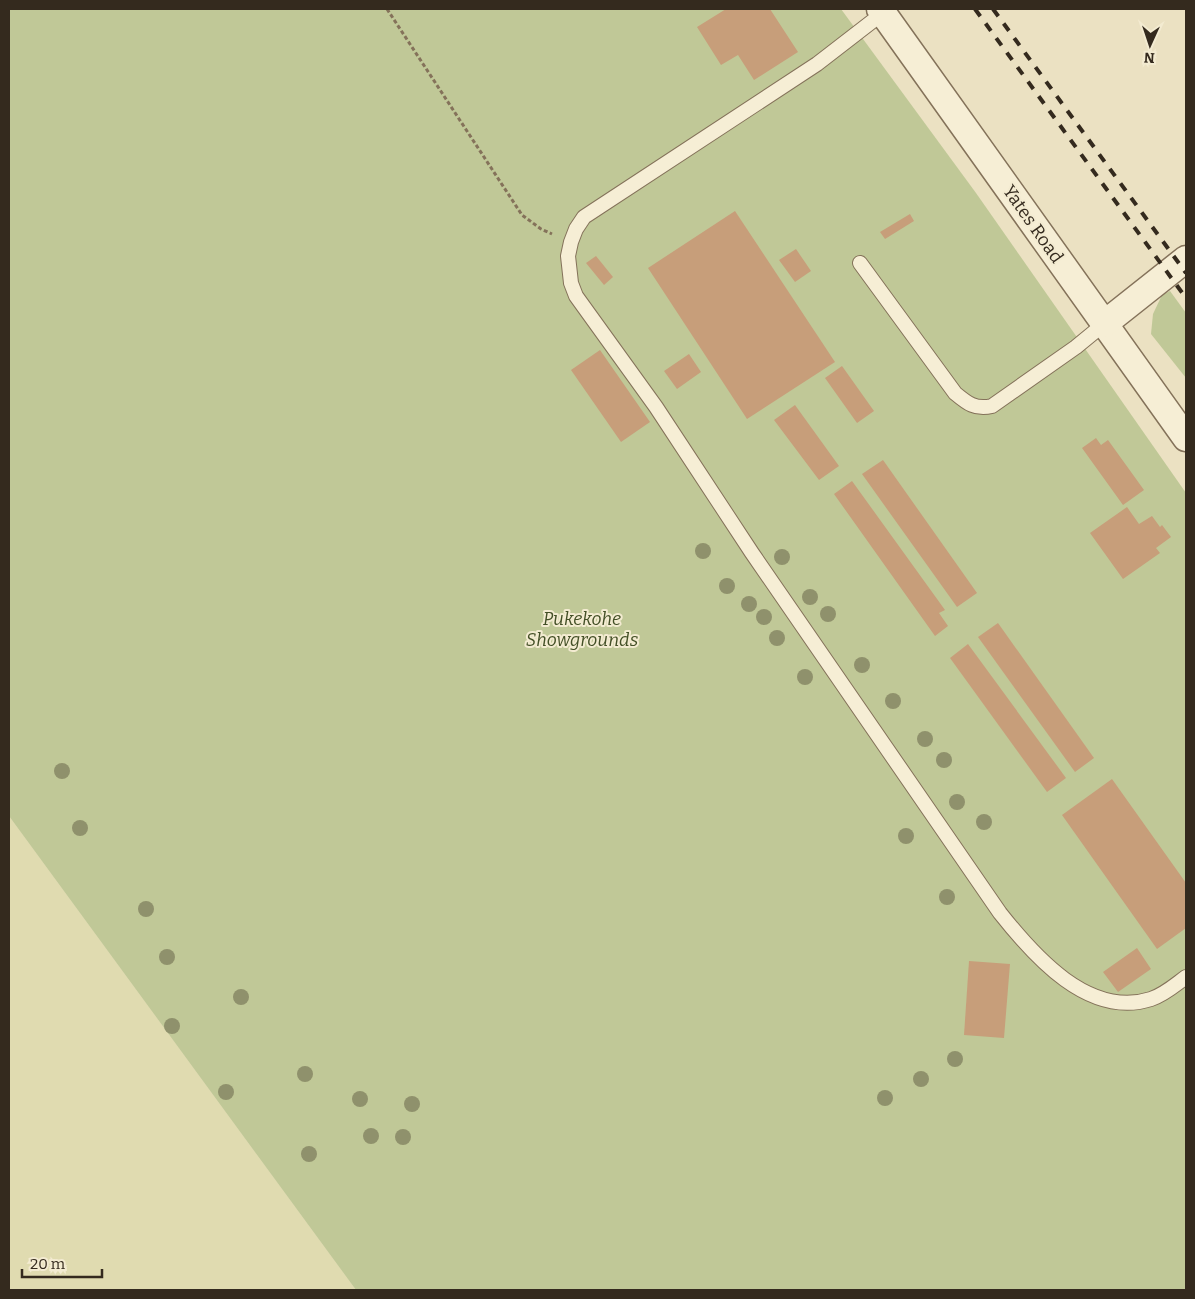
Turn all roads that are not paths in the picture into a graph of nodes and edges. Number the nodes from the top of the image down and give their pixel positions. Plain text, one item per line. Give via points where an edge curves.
1 (881, 11) edge
2 (1186, 259) edge
3 (860, 263) dead end
4 (1104, 324) junction
5 (1186, 438) edge
6 (1186, 977) edge

1 - 4 street, Yates Road
1 - 6 lane via 817,64 584,217 576,229 568,256 571,283 576,296 656,407 757,562 1020,939 1061,976 1085,992 1111,1002 1125,1004 1152,999
2 - 4 street
3 - 4 lane via 954,393 981,408 992,406
4 - 5 street, Yates Road

